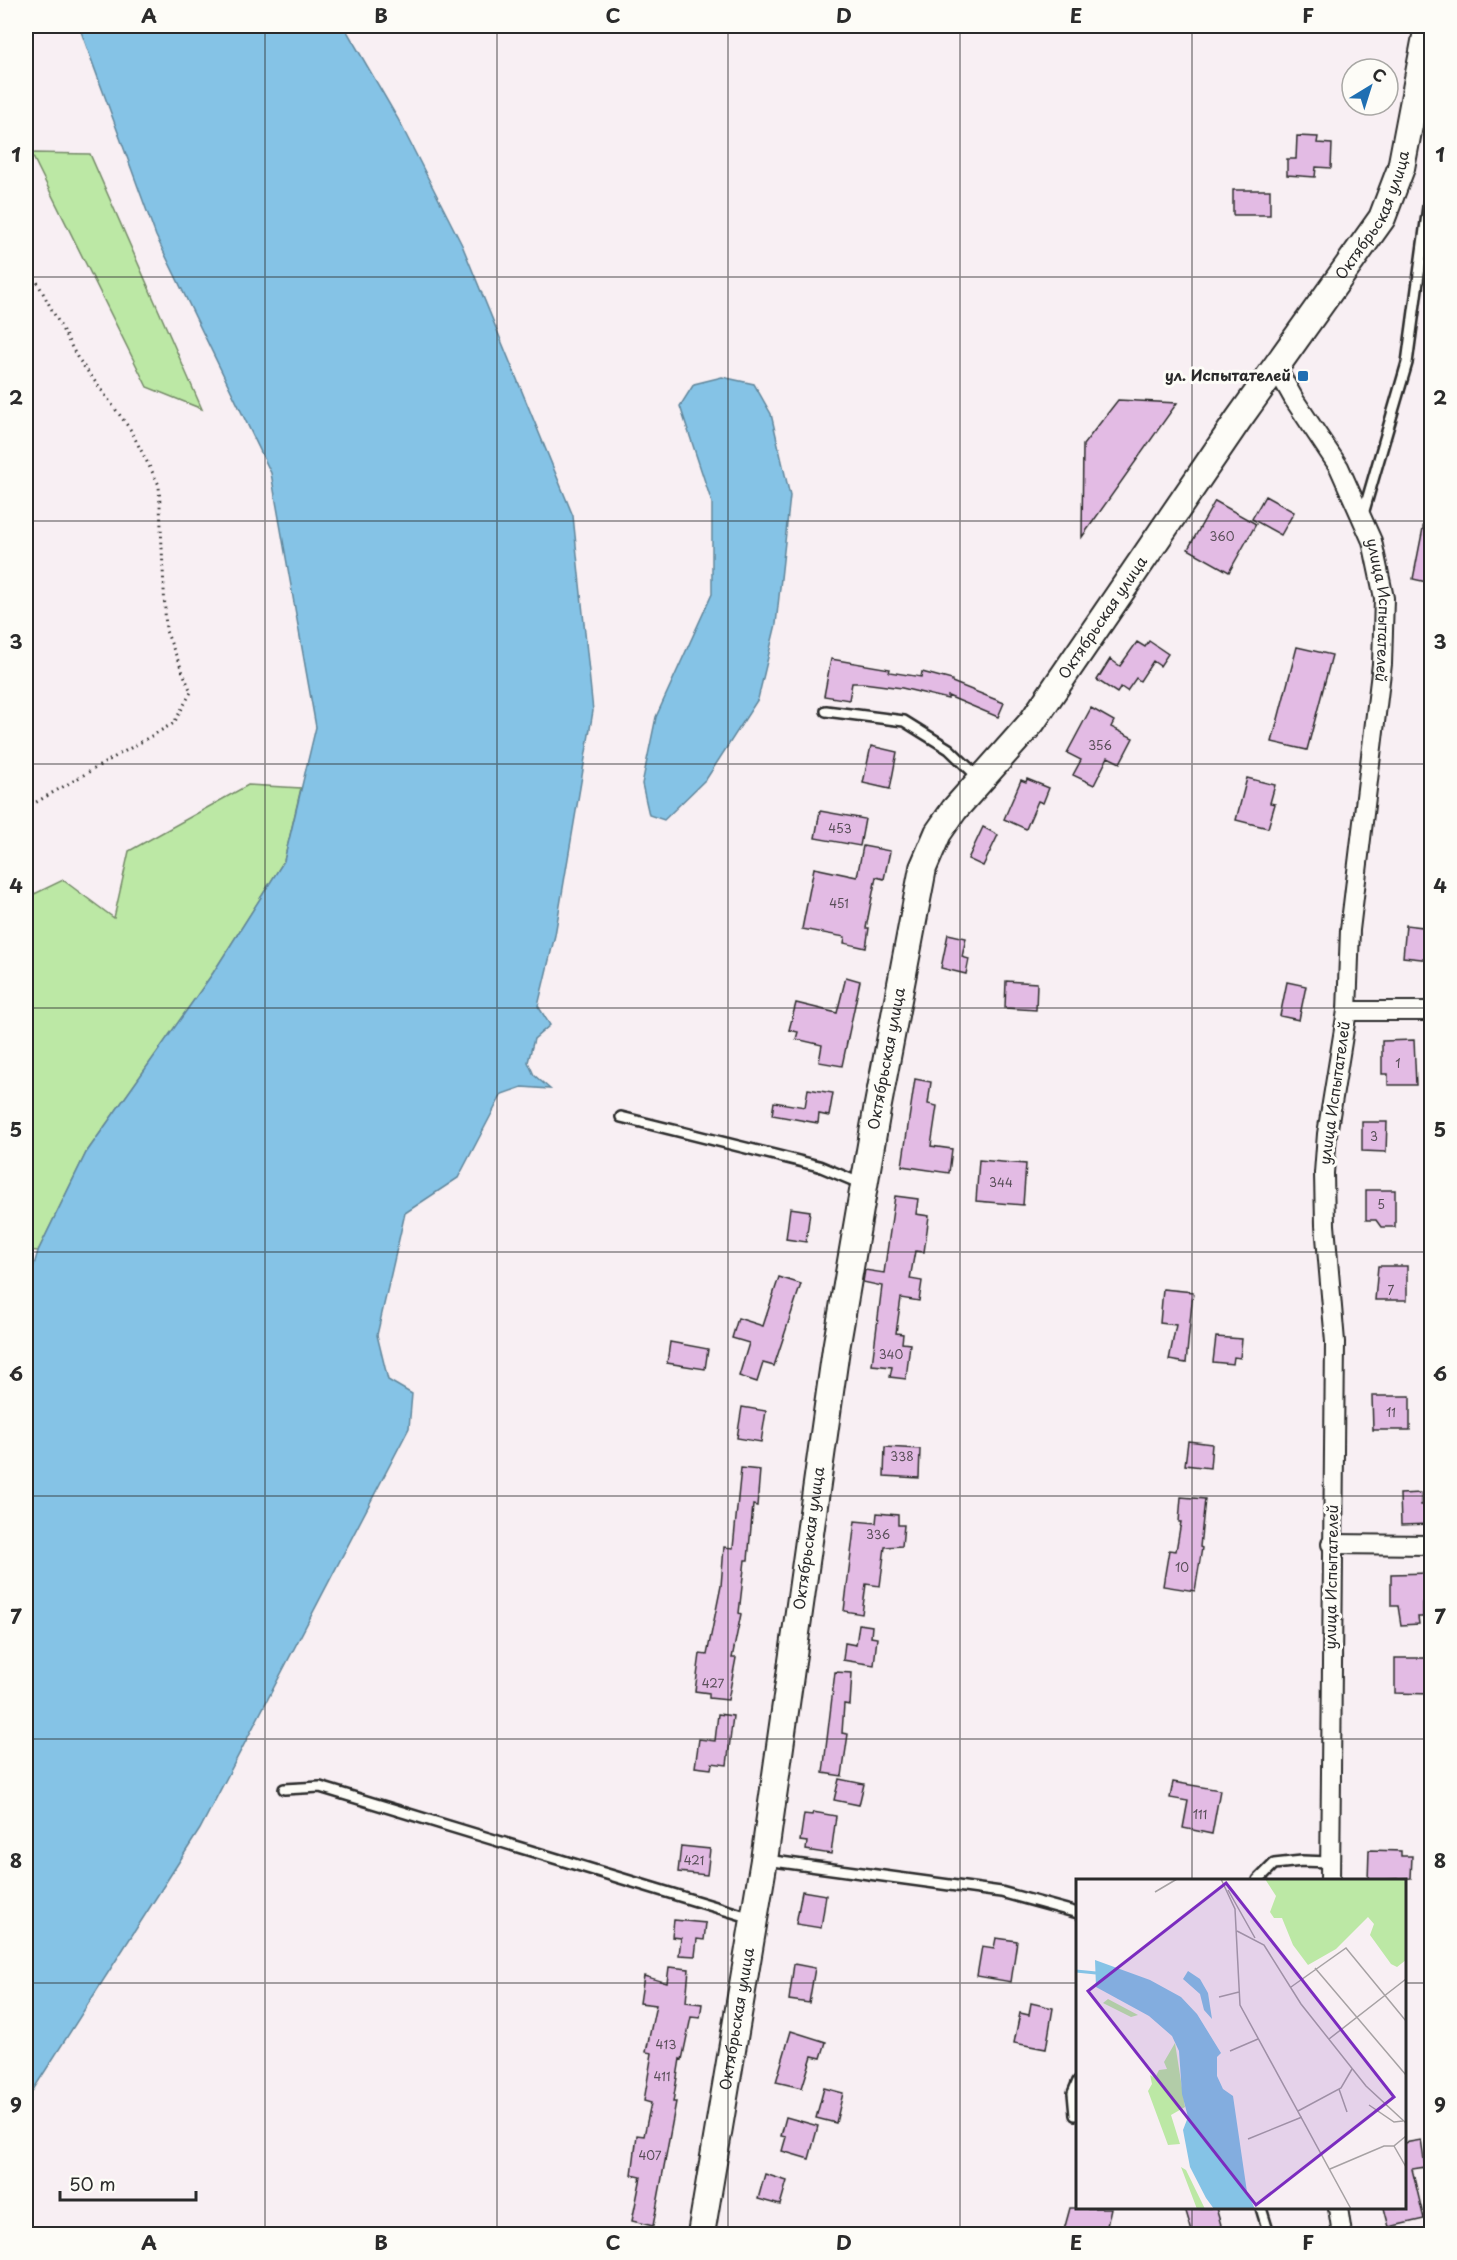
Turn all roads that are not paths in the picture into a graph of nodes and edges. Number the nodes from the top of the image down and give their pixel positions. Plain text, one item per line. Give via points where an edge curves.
1 (1427, 26) edge
2 (1431, 56) edge
3 (1431, 177) edge
4 (1277, 369) junction
5 (1362, 518) junction
6 (826, 711) dead end
7 (981, 780) junction
8 (1347, 1011) junction
9 (1431, 1011) edge
10 (621, 1117) dead end
11 (864, 1185) junction
12 (1331, 1544) junction
13 (1431, 1545) edge
14 (284, 1789) dead end
15 (764, 1860) junction
16 (1330, 1862) junction
17 (1260, 1879) edge
18 (1330, 1879) edge
19 (1076, 1913) edge
20 (754, 1919) junction
21 (1076, 2084) edge
22 (1075, 2115) dead end
23 (1261, 2209) edge
24 (1338, 2209) edge
25 (701, 2235) edge
26 (1269, 2235) edge
27 (1342, 2235) edge

1 - 2 lane
1 - 4 street, Октябрьская улица via 1401,168 1382,218
3 - 5 lane via 1407,363
4 - 5 street, улица Испытателей via 1339,467
4 - 7 street, Октябрьская улица via 1032,722
5 - 8 street, улица Испытателей via 1372,541 1384,598 1382,664 1350,930
6 - 7 lane via 904,721 949,749
7 - 11 street, Октябрьская улица via 938,833 923,868
8 - 9 street
8 - 12 street, улица Испытателей via 1324,1173 1335,1342
10 - 11 lane via 819,1166
11 - 15 street, Октябрьская улица via 836,1349
12 - 13 street
12 - 16 street, улица Испытателей
14 - 20 lane via 320,1787
15 - 19 lane via 1001,1892
15 - 20 street, Октябрьская улица
16 - 17 lane via 1274,1864
16 - 18 street, улица Испытателей
20 - 25 street, Октябрьская улица
21 - 22 lane
23 - 26 lane
24 - 27 street

